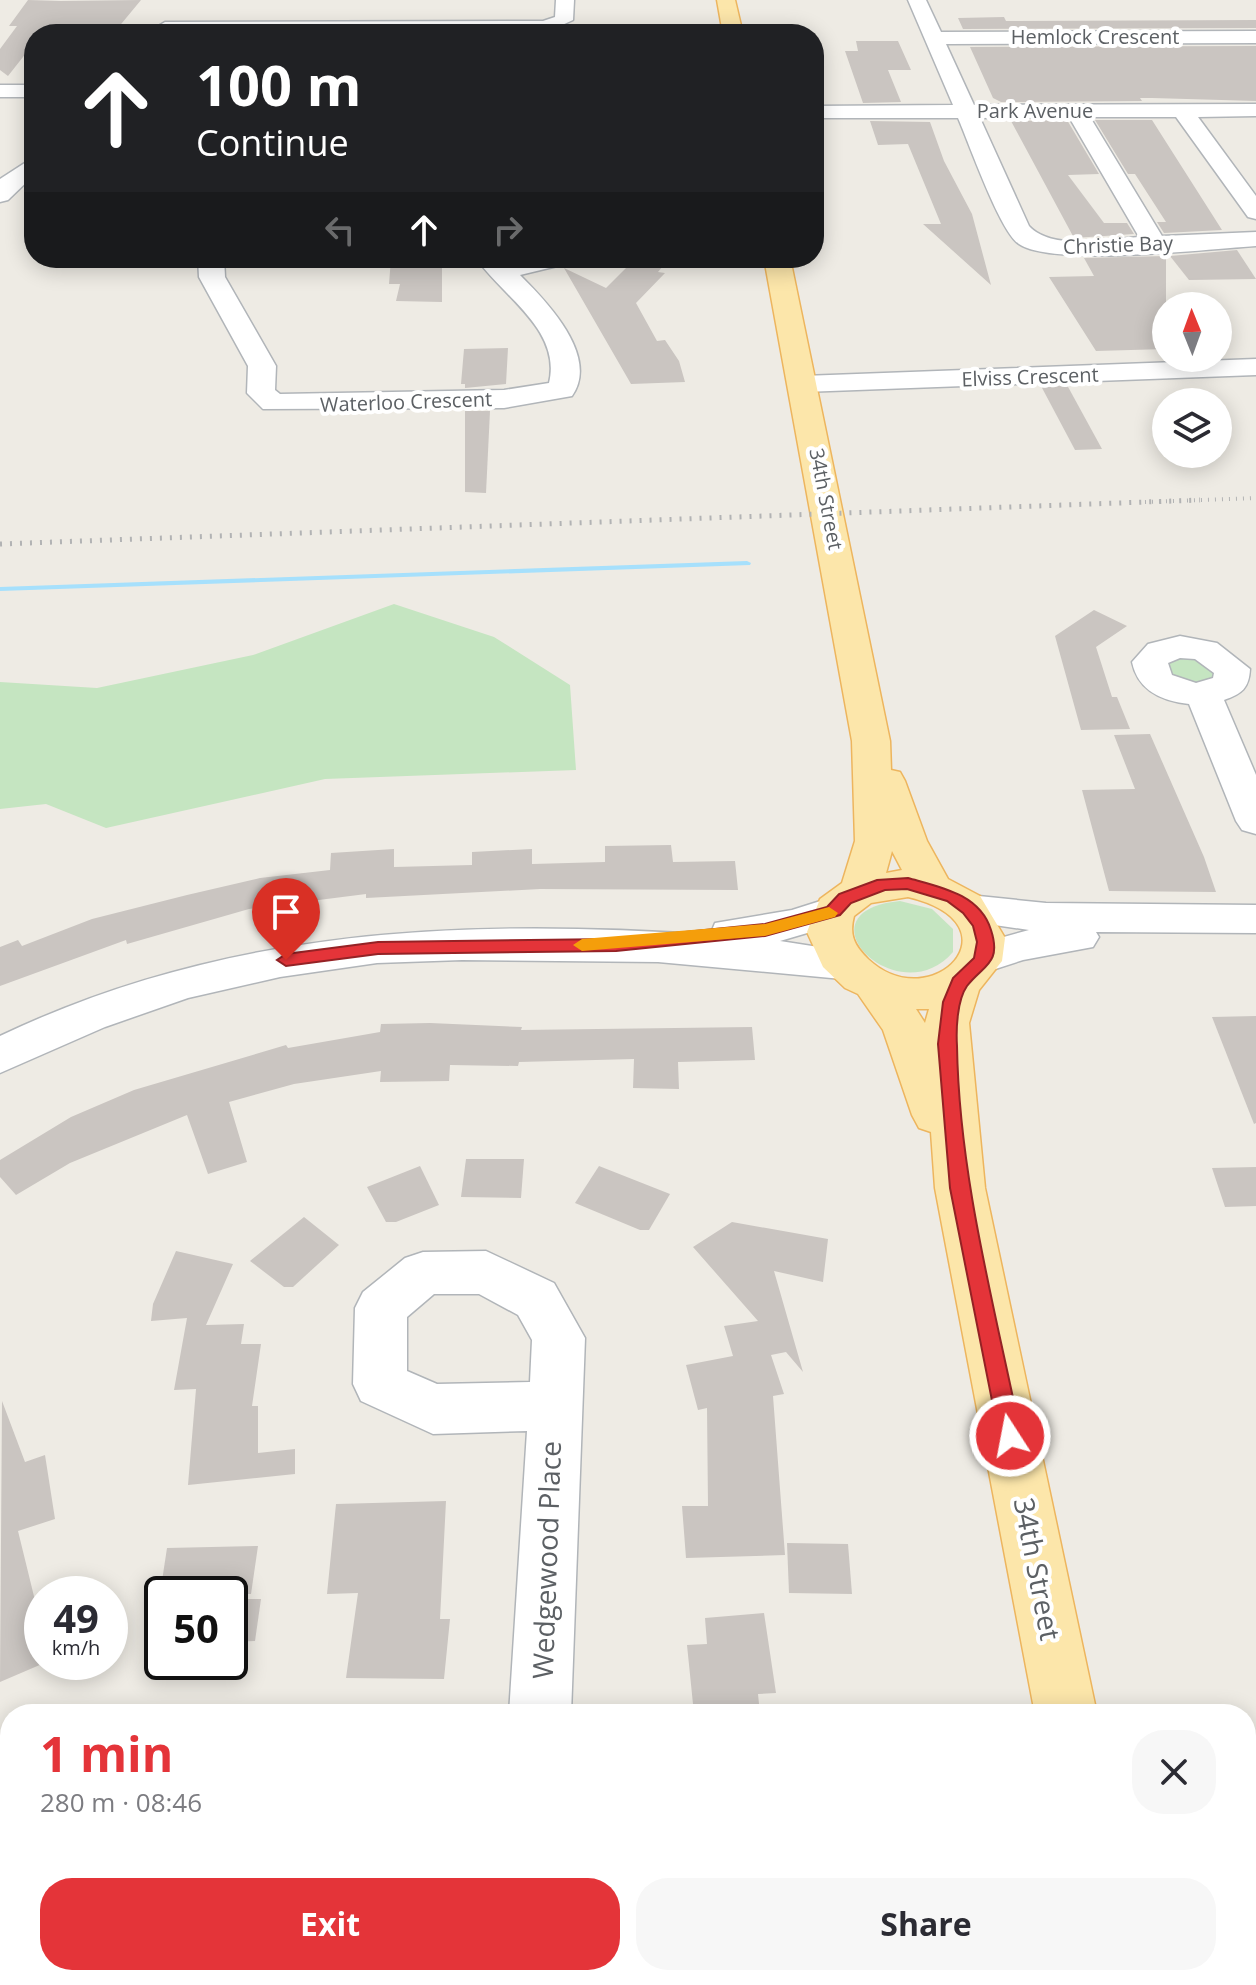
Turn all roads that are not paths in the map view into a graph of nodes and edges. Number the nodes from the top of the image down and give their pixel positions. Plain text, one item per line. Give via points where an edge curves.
1 (565, 0) edge
2 (726, 0) edge
3 (917, 0) edge
4 (553, 24) edge
5 (731, 24) edge
6 (1256, 37) edge
7 (934, 38) junction
8 (0, 91) edge
9 (24, 91) edge
10 (1075, 110) junction
11 (1182, 110) junction
12 (1256, 110) edge
13 (965, 111) junction
14 (824, 112) edge
15 (24, 172) edge
16 (0, 195) edge
17 (1256, 212) edge
18 (1256, 239) edge
19 (1155, 244) junction
20 (212, 268) edge
21 (499, 268) edge
22 (779, 268) edge
23 (1256, 367) edge
24 (803, 384) junction
25 (1203, 694) dead end
26 (871, 741) junction
27 (1256, 821) edge
28 (932, 888) junction
29 (847, 900) junction
30 (969, 909) junction
31 (1256, 920) edge
32 (616, 945) junction
33 (971, 970) junction
34 (858, 974) junction
35 (0, 1056) edge
36 (960, 1188) junction
37 (553, 1406) dead end
38 (540, 1704) edge
39 (1064, 1704) edge

1 - 4 street via 564,20
2 - 5 main road
3 - 7 street
6 - 7 street, Hemlock Crescent
7 - 13 street
8 - 9 street
10 - 11 street, Park Avenue
10 - 13 street, Park Avenue
10 - 19 street
11 - 12 street, Park Avenue
11 - 17 street
13 - 14 street, Park Avenue
13 - 19 street, Christie Bay via 1018,229 1028,240 1065,248
15 - 16 street
18 - 19 street, Christie Bay
20 - 21 street, Waterloo Crescent via 262,366 261,393 273,403 504,399 562,390 567,379 556,339 533,303
22 - 24 main road, 34th Street
23 - 24 street, Elviss Crescent
24 - 26 main road, 34th Street
25 - 27 street
26 - 28 main road, 34th Street via 907,841
26 - 29 main road, 34th Street via 875,841
28 - 29 main road via 896,884
28 - 30 main road
29 - 32 street via 765,930
29 - 34 main road via 828,928 830,947
30 - 31 street via 1046,917
30 - 33 main road via 986,942
31 - 33 street via 1052,940
32 - 34 street via 767,954
32 - 35 street via 378,948 286,960 106,1010
33 - 34 main road via 919,992
33 - 36 main road, 34th Street via 947,1023
34 - 36 main road, 34th Street via 898,1016 913,1044
36 - 39 main road, 34th Street
37 - 38 street, Wedgewood Place

